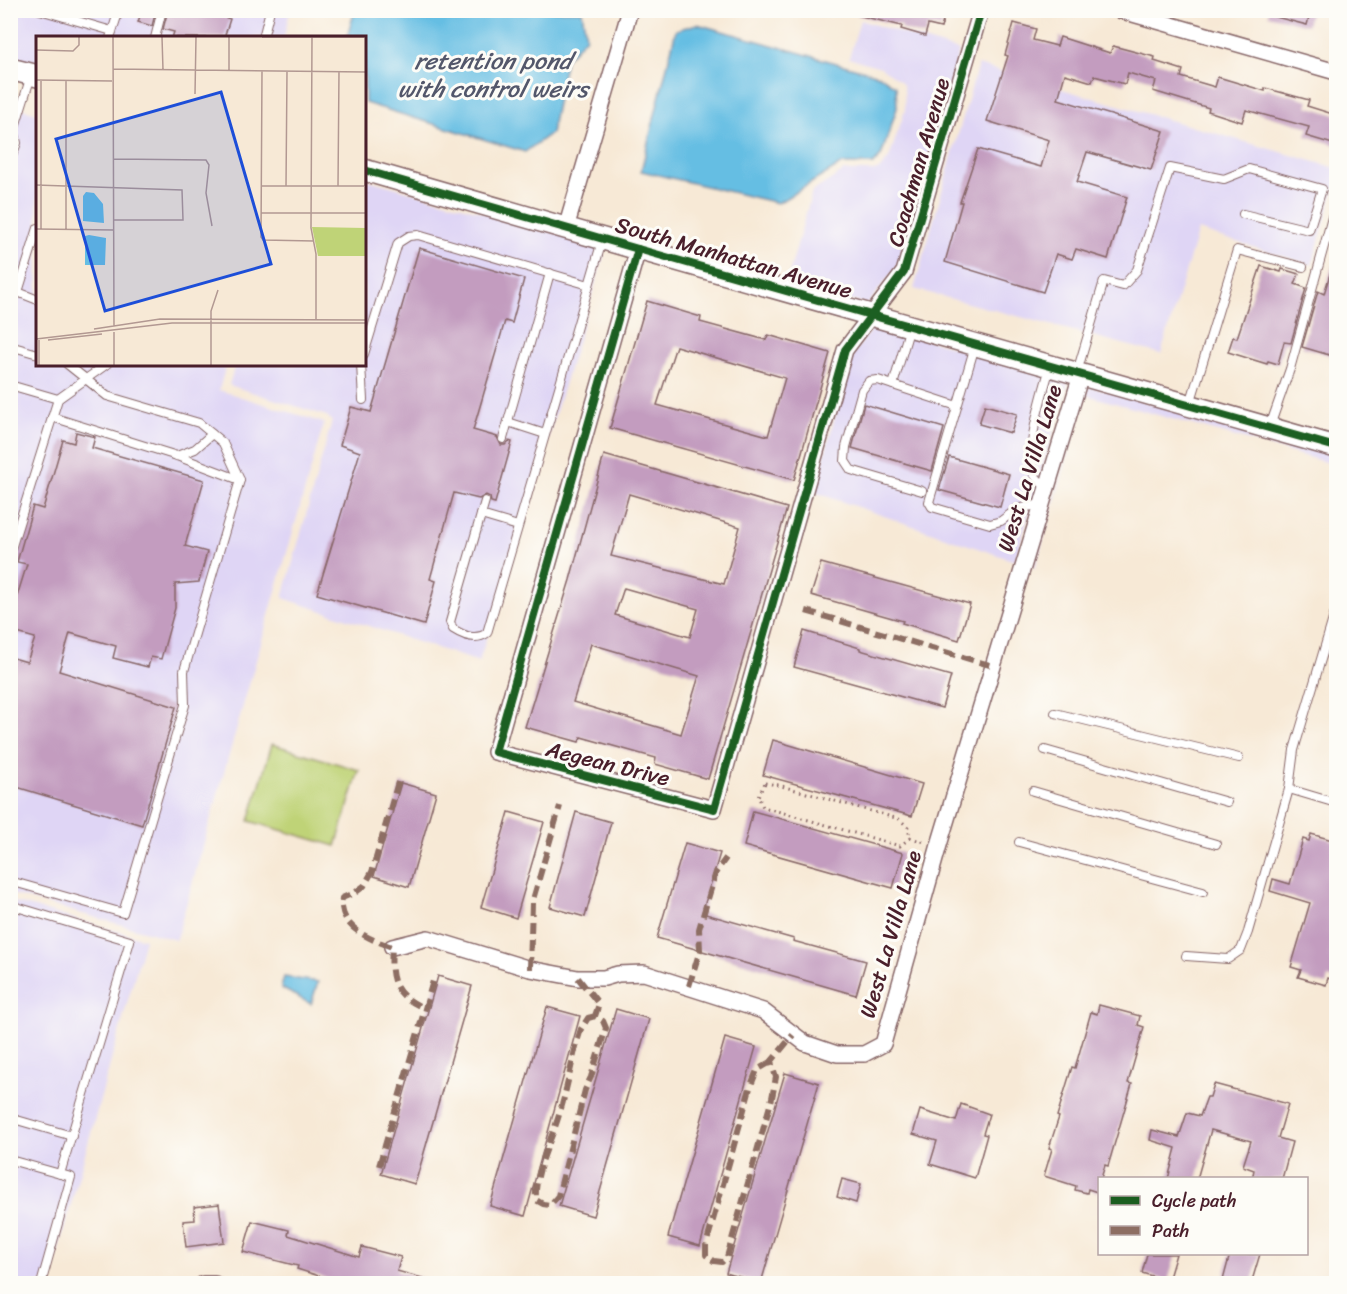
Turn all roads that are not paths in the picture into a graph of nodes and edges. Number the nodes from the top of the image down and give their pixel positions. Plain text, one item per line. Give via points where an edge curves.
1 (40, 10) edge
2 (119, 10) edge
3 (162, 10) edge
4 (270, 10) edge
5 (630, 10) edge
6 (981, 10) edge
7 (1119, 10) edge
8 (111, 34) edge
9 (156, 36) edge
10 (264, 36) edge
11 (10, 69) edge
12 (1336, 72) edge
13 (34, 76) edge
14 (13, 127) edge
15 (10, 161) edge
16 (366, 171) edge
17 (1336, 203) edge
18 (1244, 214) dead end
19 (566, 228) junction
20 (36, 233) edge
21 (1327, 238) junction
22 (602, 239) junction
23 (1336, 241) edge
24 (638, 249) junction
25 (1303, 267) dead end
26 (550, 273) junction
27 (589, 285) junction
28 (14, 291) edge
29 (36, 299) edge
30 (871, 315) junction
31 (910, 326) junction
32 (976, 345) junction
33 (10, 346) edge
34 (366, 347) edge
35 (36, 353) edge
36 (69, 366) edge
37 (104, 366) edge
38 (361, 366) edge
39 (1050, 366) junction
40 (1079, 374) junction
41 (84, 380) junction
42 (10, 385) edge
43 (893, 385) junction
44 (58, 399) junction
45 (363, 400) dead end
46 (1190, 405) junction
47 (957, 406) junction
48 (52, 417) junction
49 (508, 422) junction
50 (1270, 428) junction
51 (212, 434) junction
52 (545, 434) junction
53 (503, 439) dead end
54 (1336, 447) edge
55 (177, 456) junction
56 (240, 480) junction
57 (1047, 488) junction
58 (922, 491) dead end
59 (485, 501) dead end
60 (1042, 504) junction
61 (481, 515) junction
62 (518, 526) junction
63 (10, 552) edge
64 (1336, 609) edge
65 (1055, 712) dead end
66 (1045, 750) dead end
67 (1239, 758) dead end
68 (1289, 789) junction
69 (1033, 792) dead end
70 (1227, 802) dead end
71 (1336, 803) edge
72 (1019, 842) dead end
73 (1216, 844) dead end
74 (10, 881) edge
75 (1203, 892) dead end
76 (10, 905) edge
77 (392, 946) dead end
78 (1186, 956) dead end
79 (10, 1118) edge
80 (72, 1136) junction
81 (10, 1160) edge
82 (60, 1174) junction
83 (40, 1284) edge

1 - 8 lane
2 - 8 lane
3 - 9 lane
4 - 10 lane
5 - 19 street
6 - 30 street, Coachman Avenue via 904,272
7 - 12 street
11 - 13 main road
13 - 14 lane
14 - 15 lane via 17,143
16 - 19 main road, South Manhattan Avenue
17 - 21 lane
18 - 40 lane via 1309,230 1322,189 1249,169 1224,179 1170,168 1137,270 1123,286 1104,280
19 - 22 main road, South Manhattan Avenue
20 - 28 lane
21 - 23 lane
21 - 50 lane
22 - 24 main road, South Manhattan Avenue
22 - 27 lane
24 - 30 main road, South Manhattan Avenue
24 - 30 street, Aegean Drive via 495,752 714,808 845,350
25 - 46 lane via 1237,250
26 - 27 lane
26 - 34 lane via 418,235 409,236 398,243
26 - 49 lane
27 - 52 lane
28 - 29 lane
30 - 31 main road, South Manhattan Avenue
31 - 32 main road, South Manhattan Avenue
31 - 43 lane
32 - 39 main road, South Manhattan Avenue
32 - 47 lane
33 - 35 lane
36 - 41 lane
37 - 41 lane
38 - 45 lane
39 - 40 main road, South Manhattan Avenue
39 - 57 lane via 1030,459 1034,476
40 - 46 main road, South Manhattan Avenue
40 - 57 street, West La Villa Lane
41 - 44 lane
41 - 51 lane via 107,396 199,423
42 - 44 lane
43 - 47 lane
43 - 58 lane via 869,381 862,390 845,460 851,470
44 - 48 lane
46 - 50 main road, South Manhattan Avenue
47 - 60 lane via 929,502 932,507 990,524 1017,509
48 - 55 lane
48 - 63 lane
49 - 52 lane
49 - 53 lane
50 - 54 main road, South Manhattan Avenue
51 - 55 lane via 195,449
51 - 56 lane via 223,443
52 - 62 lane
55 - 56 lane
56 - 74 lane via 184,671 185,705 123,913
57 - 60 street, West La Villa Lane
59 - 61 lane
60 - 77 street, West La Villa Lane via 883,1044 864,1054 837,1054 805,1043 763,1011 644,973 578,978 530,969 428,938
61 - 62 lane
61 - 62 lane via 450,622 453,629 475,638 487,633
64 - 68 lane via 1293,750
65 - 67 lane
66 - 70 lane
68 - 71 lane
68 - 78 lane via 1241,950 1228,959
69 - 73 lane
72 - 75 lane
76 - 80 lane via 130,941
79 - 80 lane
80 - 82 lane
81 - 82 lane
82 - 83 lane via 71,1177

